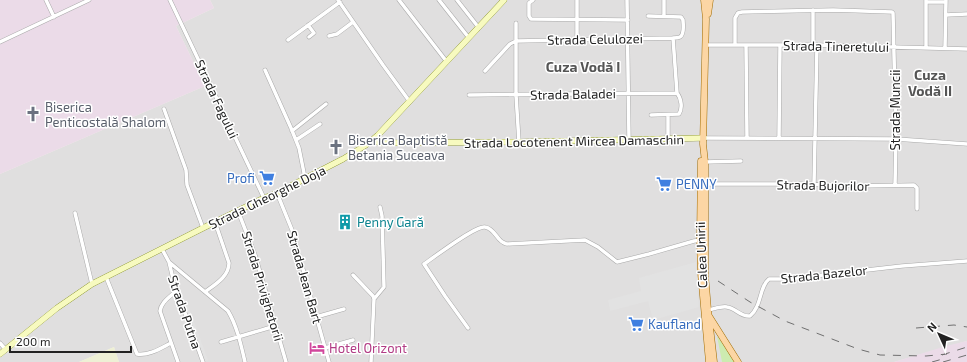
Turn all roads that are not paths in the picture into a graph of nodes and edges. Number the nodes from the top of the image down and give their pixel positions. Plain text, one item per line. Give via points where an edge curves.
1 (46, 0) edge
2 (89, 0) edge
3 (170, 0) edge
4 (399, 0) edge
5 (439, 0) edge
6 (457, 0) edge
7 (504, 0) edge
8 (577, 0) edge
9 (628, 0) edge
10 (664, 0) edge
11 (704, 0) edge
12 (711, 0) edge
13 (339, 1) edge
14 (531, 1) edge
15 (926, 1) edge
16 (946, 1) edge
17 (813, 10) junction
18 (967, 14) edge
19 (946, 15) junction
20 (648, 16) dead end
21 (664, 16) junction
22 (54, 17) junction
23 (577, 19) junction
24 (706, 19) junction
25 (628, 20) junction
26 (353, 22) junction
27 (516, 23) dead end
28 (308, 25) junction
29 (478, 28) junction
30 (329, 36) dead end
31 (309, 37) dead end
32 (469, 38) junction
33 (673, 38) junction
34 (628, 39) junction
35 (288, 40) dead end
36 (577, 40) junction
37 (516, 41) junction
38 (0, 42) edge
39 (706, 45) junction
40 (735, 45) junction
41 (746, 45) junction
42 (780, 45) junction
43 (813, 45) junction
44 (818, 45) junction
45 (895, 47) junction
46 (926, 48) junction
47 (945, 48) junction
48 (967, 48) edge
49 (447, 62) junction
50 (265, 70) dead end
51 (485, 71) dead end
52 (677, 93) junction
53 (628, 94) junction
54 (469, 95) dead end
55 (516, 95) junction
56 (410, 102) junction
57 (326, 104) dead end
58 (164, 109) dead end
59 (668, 114) junction
60 (651, 115) dead end
61 (320, 124) dead end
62 (292, 131) junction
63 (704, 138) junction
64 (747, 138) junction
65 (779, 138) junction
66 (815, 138) junction
67 (896, 138) junction
68 (668, 139) junction
69 (296, 140) junction
70 (373, 140) junction
71 (629, 140) junction
72 (519, 142) junction
73 (967, 144) edge
74 (704, 147) junction
75 (741, 161) dead end
76 (705, 162) junction
77 (306, 178) junction
78 (705, 184) junction
79 (814, 184) junction
80 (895, 185) junction
81 (277, 192) junction
82 (264, 198) junction
83 (380, 207) dead end
84 (916, 210) dead end
85 (238, 211) junction
86 (75, 213) dead end
87 (215, 222) junction
88 (203, 228) junction
89 (702, 240) junction
90 (162, 249) junction
91 (967, 261) edge
92 (169, 262) junction
93 (353, 275) dead end
94 (106, 277) junction
95 (92, 284) junction
96 (176, 291) junction
97 (205, 292) junction
98 (374, 299) junction
99 (344, 309) dead end
100 (708, 312) junction
101 (316, 317) junction
102 (275, 326) junction
103 (468, 328) dead end
104 (238, 336) junction
105 (352, 340) dead end
106 (221, 342) dead end
107 (0, 343) edge
108 (171, 343) junction
109 (325, 348) junction
110 (6, 350) junction
111 (0, 354) edge
112 (708, 359) edge
113 (178, 362) edge
114 (203, 362) edge
115 (245, 362) edge
116 (286, 362) edge
117 (329, 362) edge
118 (371, 362) edge
119 (704, 362) edge
120 (714, 362) edge
121 (738, 362) edge

1 - 22 street
2 - 22 street
3 - 82 street, Strada Fagului
4 - 49 street
5 - 32 street
6 - 29 street
7 - 29 main road, Strada Gheorghe Doja
8 - 23 street
9 - 25 street
10 - 21 street
11 - 12 main road
11 - 24 main road, Calea Unirii
12 - 24 main road, Calea Unirii
13 - 26 street
13 - 28 street
14 - 23 street via 531,19
15 - 16 street
15 - 46 street
16 - 19 street
17 - 40 street via 740,12 735,18
17 - 43 street
17 - 45 street, Strada Muncii via 892,12
18 - 19 street
19 - 47 street
20 - 21 street
21 - 33 street via 681,17 684,20 681,37
22 - 38 street
23 - 25 street
23 - 36 street
24 - 39 main road, Calea Unirii
25 - 34 street
26 - 30 street
26 - 56 street
27 - 37 street
28 - 31 street via 314,33
28 - 35 street
29 - 32 main road, Strada Gheorghe Doja
32 - 49 main road, Strada Gheorghe Doja
33 - 34 street, Strada Celulozei
33 - 52 street
34 - 36 street, Strada Celulozei
34 - 53 street
36 - 37 street, Strada Celulozei
37 - 51 street via 510,44
37 - 55 street
39 - 40 street, Strada Tineretului
39 - 63 main road, Calea Unirii
40 - 41 street, Strada Tineretului
41 - 42 street, Strada Tineretului
41 - 64 street
42 - 43 street, Strada Tineretului
42 - 65 street
43 - 44 street, Strada Tineretului
44 - 45 street, Strada Tineretului
44 - 66 street
45 - 46 street, Strada Tineretului
45 - 67 street, Strada Muncii
46 - 47 street, Strada Tineretului
47 - 48 street, Strada Tineretului
49 - 56 main road, Strada Gheorghe Doja
50 - 62 street
52 - 53 street, Strada Baladei
52 - 59 street via 680,97 680,113
53 - 55 street, Strada Baladei
53 - 71 street
54 - 55 street, Strada Baladei
55 - 72 street
56 - 70 main road, Strada Gheorghe Doja
57 - 62 street
58 - 88 street
59 - 60 street
59 - 68 street
61 - 69 street
62 - 69 street
63 - 64 street
63 - 68 main road, Strada Locotenent Mircea Damaschin
63 - 74 main road, Calea Unirii
64 - 65 street
65 - 66 street
66 - 67 street
66 - 79 street
67 - 73 street
67 - 80 street, Strada Muncii
68 - 71 main road, Strada Locotenent Mircea Damaschin
69 - 77 street
70 - 72 main road, Strada Locotenent Mircea Damaschin via 380,143
70 - 77 main road, Strada Gheorghe Doja via 353,154
71 - 72 main road, Strada Locotenent Mircea Damaschin
74 - 76 main road, Calea Unirii
74 - 89 main road, Calea Unirii via 701,160
75 - 76 street
76 - 78 main road, Calea Unirii
77 - 81 main road, Strada Gheorghe Doja
78 - 79 street, Strada Bujorilor
78 - 89 main road, Calea Unirii
79 - 80 street, Strada Bujorilor
80 - 84 street, Strada Bujorilor via 916,187
81 - 82 main road, Strada Gheorghe Doja
81 - 101 street, Strada Jean Bart via 292,230
82 - 85 main road, Strada Gheorghe Doja
83 - 98 street via 384,287
85 - 87 main road, Strada Gheorghe Doja
85 - 102 street, Strada Privighetorii
86 - 95 street
87 - 88 main road, Strada Gheorghe Doja
87 - 97 street via 229,267 222,279
88 - 90 main road, Strada Gheorghe Doja
89 - 100 main road, Calea Unirii
89 - 103 street via 617,262 585,240 507,244 492,231 485,227 481,228 464,236 424,264
89 - 112 main road, Calea Unirii via 701,275
90 - 92 street, Strada Putna
90 - 94 main road, Strada Gheorghe Doja
91 - 100 street, Strada Bazelor via 768,280 756,310 750,316 726,307
92 - 96 street, Strada Putna
92 - 97 street, Strada Putna
93 - 98 street
94 - 95 main road, Strada Gheorghe Doja
94 - 108 street via 137,354 153,352
95 - 110 main road, Strada Gheorghe Doja
96 - 108 street via 160,308
96 - 114 street, Strada Putna
97 - 104 street, Strada Putna via 228,312
98 - 118 street
99 - 101 street
100 - 120 main road, Calea Unirii
100 - 121 main road
101 - 109 street, Strada Jean Bart
102 - 104 street
102 - 116 street, Strada Privighetorii
104 - 106 street
104 - 115 street, Strada Putna
105 - 109 street
107 - 110 street
108 - 113 street
109 - 117 street, Strada Jean Bart
110 - 111 main road, Strada Gheorghe Doja
112 - 119 street

